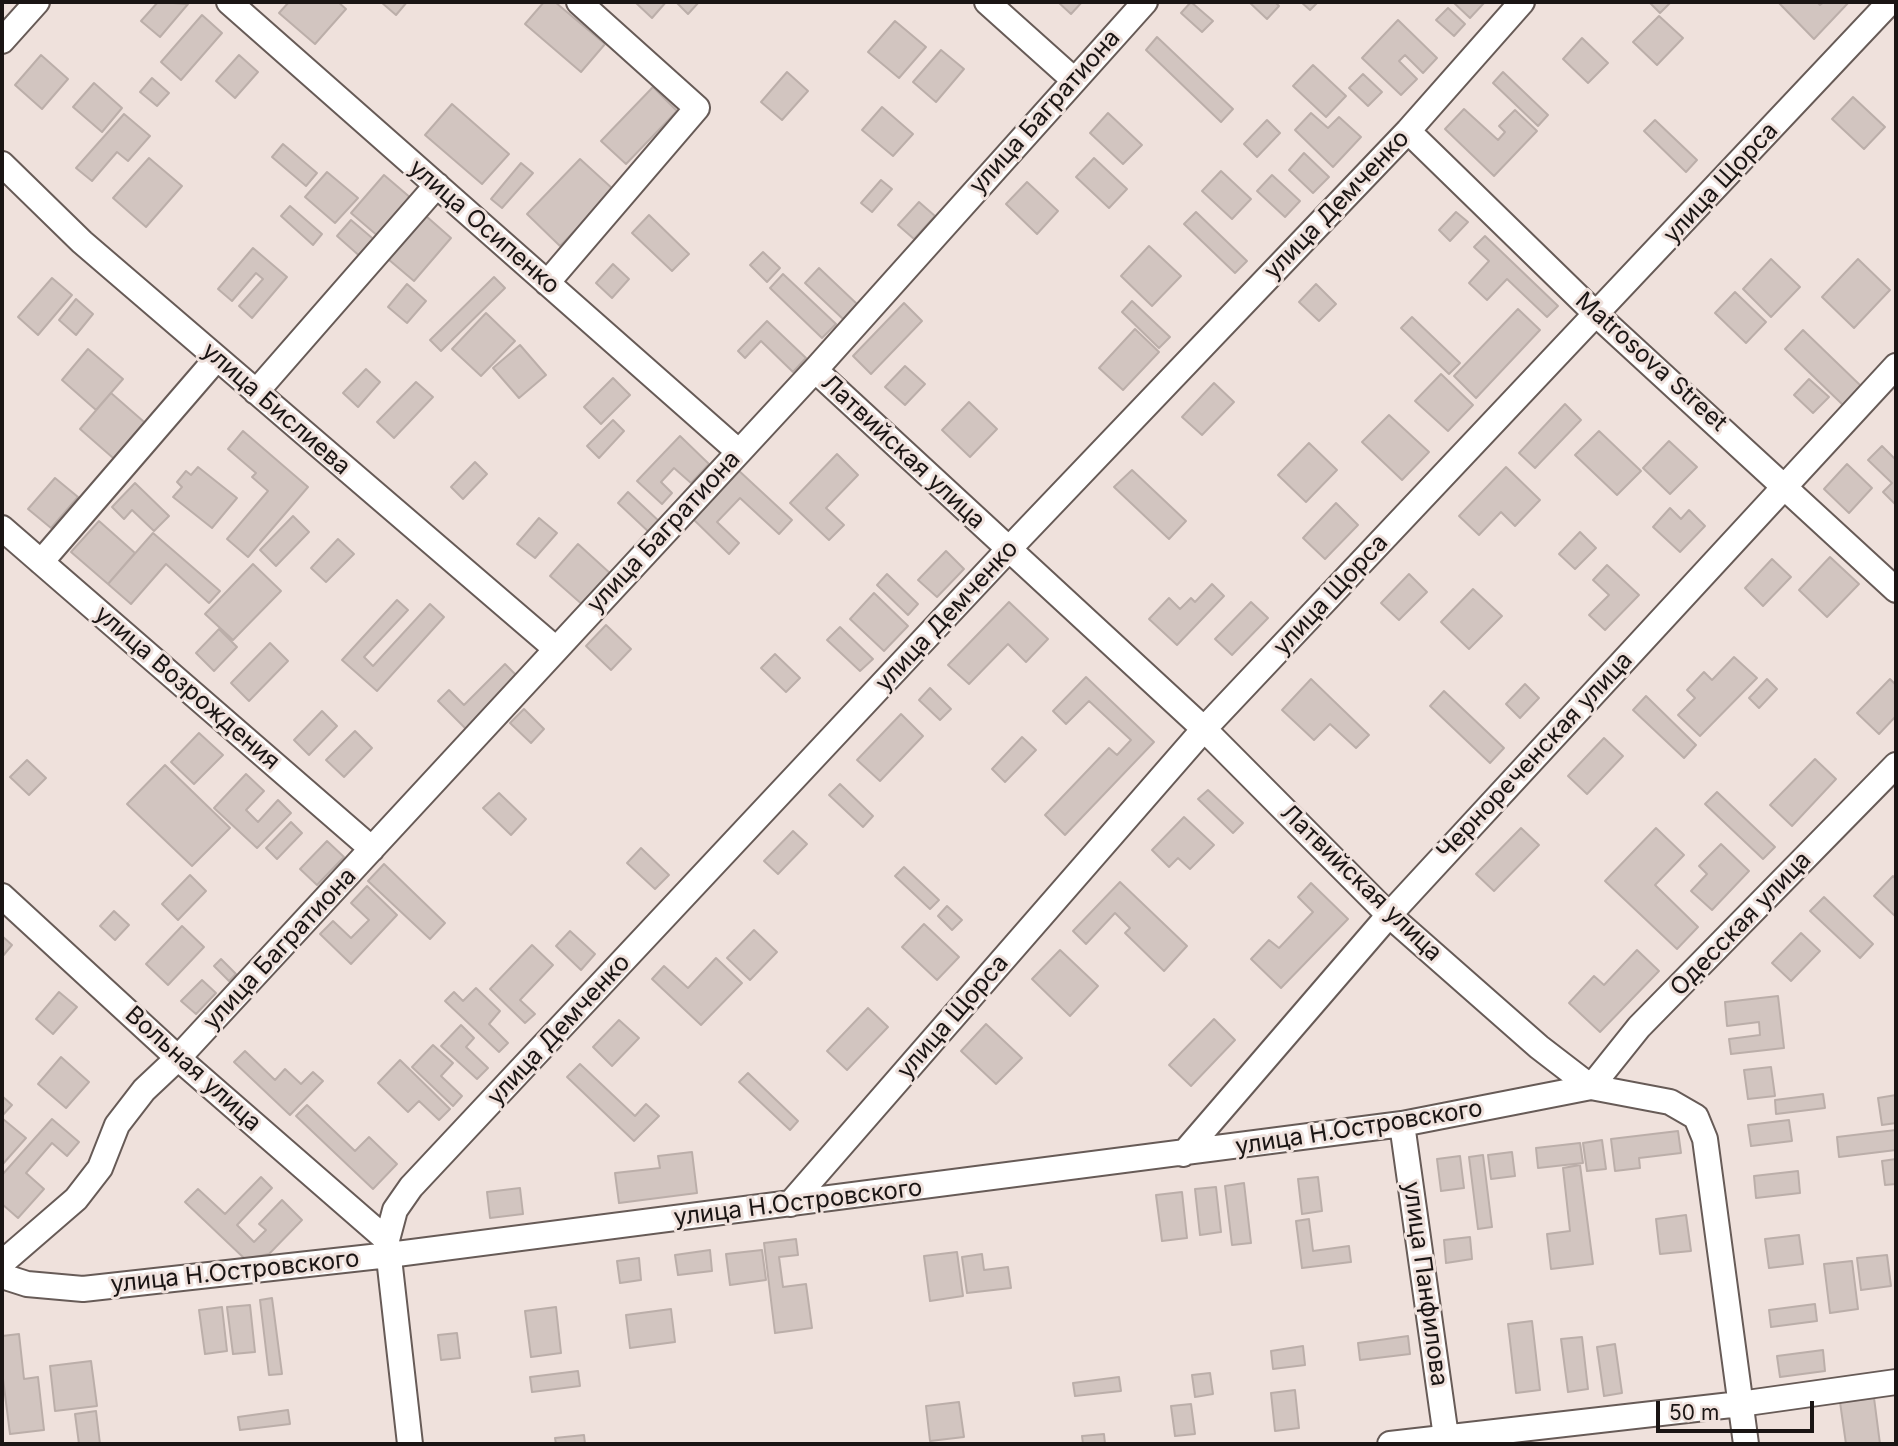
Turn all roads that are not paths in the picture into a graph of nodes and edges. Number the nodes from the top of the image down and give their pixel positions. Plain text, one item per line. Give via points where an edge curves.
1 (37, 2) edge
2 (229, 2) edge
3 (987, 2) edge
4 (1145, 2) edge
5 (1522, 2) edge
6 (1890, 2) edge
7 (583, 3) edge
8 (2, 41) edge
9 (1074, 80) junction
10 (1408, 131) junction
11 (2, 164) edge
12 (437, 185) junction
13 (547, 283) junction
14 (1597, 315) junction
15 (217, 358) junction
16 (1896, 366) edge
17 (815, 370) junction
18 (256, 392) junction
19 (740, 452) junction
20 (1784, 484) junction
21 (2, 528) edge
22 (1008, 550) junction
23 (41, 562) junction
24 (1896, 590) edge
25 (556, 649) junction
26 (1204, 729) junction
27 (1896, 765) edge
28 (372, 849) junction
29 (2, 896) edge
30 (1389, 915) junction
31 (178, 1058) junction
32 (1591, 1087) junction
33 (1402, 1124) junction
34 (1183, 1154) junction
35 (790, 1204) junction
36 (388, 1247) junction
37 (2, 1263) edge
38 (2, 1276) edge
39 (1896, 1382) edge
40 (1740, 1404) junction
41 (1447, 1441) edge
42 (410, 1444) edge
43 (1390, 1444) edge
44 (1746, 1444) edge

1 - 8 street
2 - 12 street, улица Осипенко
3 - 9 street
4 - 9 street, улица Багратиона
5 - 10 street, улица Демченко
6 - 14 street, улица Щорса
7 - 13 street via 696,108
9 - 17 street, улица Багратиона
10 - 14 street, Matrosova Street
10 - 22 street, улица Демченко
11 - 15 street, улица Бислиева via 82,242
12 - 13 street, улица Осипенко
12 - 18 street
13 - 19 street, улица Осипенко
14 - 20 street, Matrosova Street
14 - 26 street, улица Щорса
15 - 18 street, улица Бислиева
15 - 23 street
16 - 20 street, Чернореченская улица
17 - 19 street, улица Багратиона
17 - 22 street, Латвийская улица
18 - 25 street, улица Бислиева
19 - 25 street, улица Багратиона
20 - 24 street, Matrosova Street
20 - 30 street, Чернореченская улица
21 - 23 street, улица Возрождения
22 - 26 street, Латвийская улица
22 - 36 street, улица Демченко via 426,1170 395,1210
23 - 28 street, улица Возрождения
25 - 28 street, улица Багратиона
26 - 30 street, Латвийская улица
26 - 35 street, улица Щорса
27 - 32 street, Одесская улица via 1639,1027
28 - 31 street, улица Багратиона
29 - 31 street, Вольная улица
30 - 32 street, Латвийская улица
30 - 34 street, Чернореченская улица
31 - 36 street, Вольная улица
31 - 37 street, улица Багратиона via 144,1090 117,1125 100,1168 76,1199
32 - 33 street, улица Н.Островского
32 - 40 street, Латвийская улица via 1670,1101 1696,1117 1705,1139
33 - 34 street, улица Н.Островского
33 - 41 street, улица Панфилова
34 - 35 street, улица Н.Островского
35 - 36 street, улица Н.Островского
36 - 38 street, улица Н.Островского via 83,1289 27,1284
36 - 42 street
39 - 40 street
40 - 41 street
40 - 44 street, Латвийская улица
41 - 43 street

